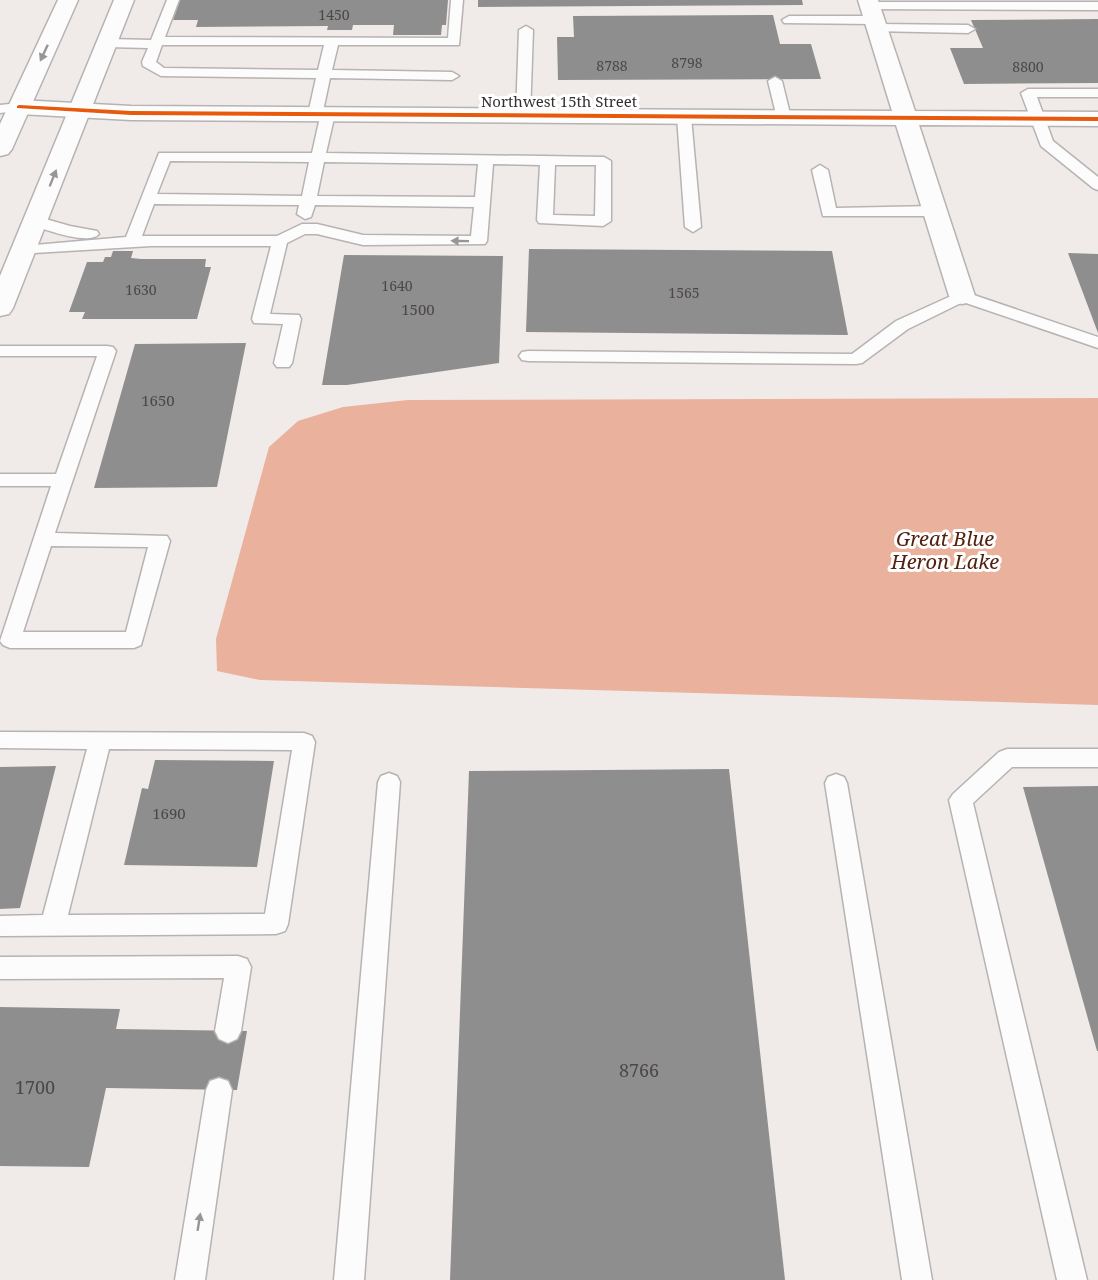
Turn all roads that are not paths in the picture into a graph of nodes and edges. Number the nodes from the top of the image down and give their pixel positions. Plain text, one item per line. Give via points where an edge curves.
1 (68, 0) edge
2 (124, 0) edge
3 (172, 0) edge
4 (457, 0) edge
5 (970, 3) edge
6 (1098, 6) edge
7 (872, 14) edge
8 (789, 20) dead end
9 (968, 29) dead end
10 (526, 30) dead end
11 (332, 41) junction
12 (157, 42) junction
13 (107, 43) junction
14 (324, 76) junction
15 (452, 76) dead end
16 (775, 81) dead end
17 (1098, 93) edge
18 (10, 108) edge
19 (80, 110) junction
20 (321, 114) junction
21 (523, 116) junction
22 (684, 117) junction
23 (783, 118) junction
24 (906, 118) junction
25 (1037, 119) junction
26 (1098, 119) edge
27 (0, 150) edge
28 (318, 158) junction
29 (486, 159) junction
30 (548, 160) junction
31 (820, 170) dead end
32 (1098, 185) edge
33 (148, 199) junction
34 (308, 200) junction
35 (483, 202) junction
36 (935, 211) junction
37 (35, 221) junction
38 (693, 227) dead end
39 (302, 229) junction
40 (134, 240) junction
41 (280, 241) junction
42 (23, 251) junction
43 (962, 296) junction
44 (0, 308) edge
45 (1098, 344) edge
46 (0, 351) edge
47 (528, 356) dead end
48 (283, 363) dead end
49 (0, 480) edge
50 (63, 480) junction
51 (44, 539) junction
52 (0, 741) edge
53 (100, 741) junction
54 (1098, 758) edge
55 (389, 782) dead end
56 (836, 783) dead end
57 (0, 926) edge
58 (53, 926) junction
59 (0, 968) edge
60 (228, 1031) dead end
61 (219, 1089) dead end
62 (190, 1280) edge
63 (349, 1280) edge
64 (917, 1280) edge
65 (1072, 1280) edge

1 -> 18 street
2 - 13 street
3 - 12 lane
4 - 11 lane via 454,42
5 - 6 lane
5 - 7 lane
7 - 8 lane
7 - 9 lane
7 - 24 street
10 - 21 lane
11 - 12 lane
11 - 14 lane
12 - 13 lane
12 - 14 lane via 149,62 161,72
13 - 19 street
14 - 15 lane
14 - 20 lane
16 - 23 lane
17 - 25 lane via 1028,93
18 - 19 street, Northwest 15th Street
18 - 27 street
19 - 20 street, Northwest 15th Street
37 -> 19 street
20 - 21 street, Northwest 15th Street
20 - 28 lane
21 - 22 street, Northwest 15th Street
22 - 23 street, Northwest 15th Street
22 - 38 lane
23 - 24 street, Northwest 15th Street
24 - 25 street, Northwest 15th Street
24 - 36 street
25 - 26 street, Northwest 15th Street
25 - 32 lane via 1046,144
28 - 29 lane
28 - 33 lane via 164,156
28 - 34 lane
29 - 30 lane
29 - 35 lane
30 - 30 lane via 604,161 603,221 545,220
31 - 36 lane via 830,213
33 - 34 lane
33 - 40 lane
34 - 35 lane
34 - 39 lane
35 -> 39 lane via 479,241 363,240
36 - 43 street
37 - 40 lane via 68,231
37 - 42 street
39 - 41 lane
40 - 41 lane
40 - 42 lane
41 - 48 lane via 260,319 293,319
42 - 44 street
43 - 45 lane
43 - 47 lane via 902,325 856,359
46 - 50 lane via 107,351
49 - 50 lane
50 - 51 lane
51 - 51 lane via 10,640 134,640 160,540
52 - 53 lane
53 - 58 lane
53 - 58 lane via 304,742 276,924
54 - 65 lane via 1007,758 961,800
55 - 63 lane
56 - 64 lane
57 - 58 lane
59 - 60 lane via 238,967
62 -> 61 lane

